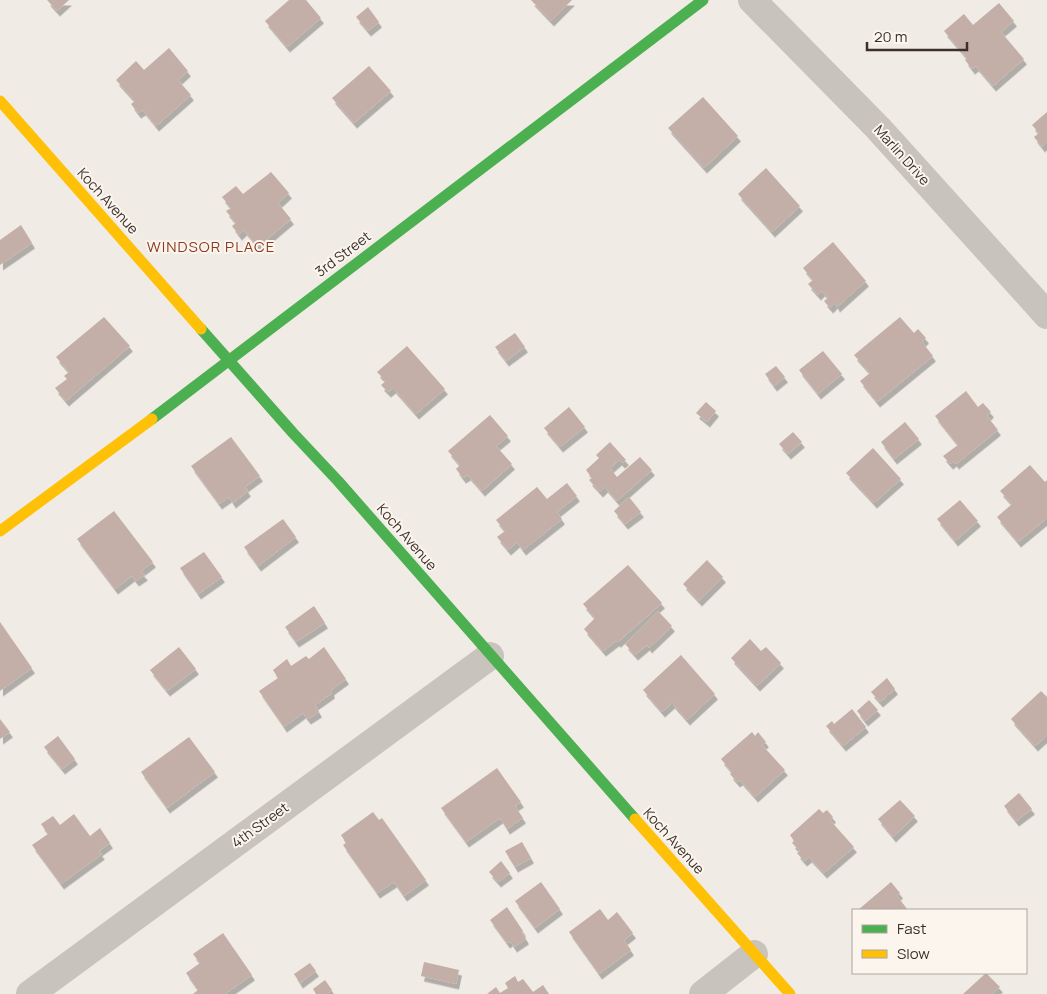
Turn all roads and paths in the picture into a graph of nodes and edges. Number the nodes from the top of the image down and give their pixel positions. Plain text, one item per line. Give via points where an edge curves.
1 (703, 0) edge
2 (752, 0) edge
3 (0, 101) edge
4 (1047, 315) edge
5 (229, 360) junction
6 (0, 531) edge
7 (490, 656) junction
8 (754, 954) junction
9 (30, 994) edge
10 (703, 994) edge
11 (790, 994) edge

1 - 5 street, 3rd Street
2 - 4 street, Marlin Drive via 878,128
3 - 5 street, Koch Avenue
5 - 6 street, 3rd Street
5 - 7 street, Koch Avenue
7 - 8 street, Koch Avenue
7 - 9 street, 4th Street
8 - 10 street
8 - 11 street, Koch Avenue

